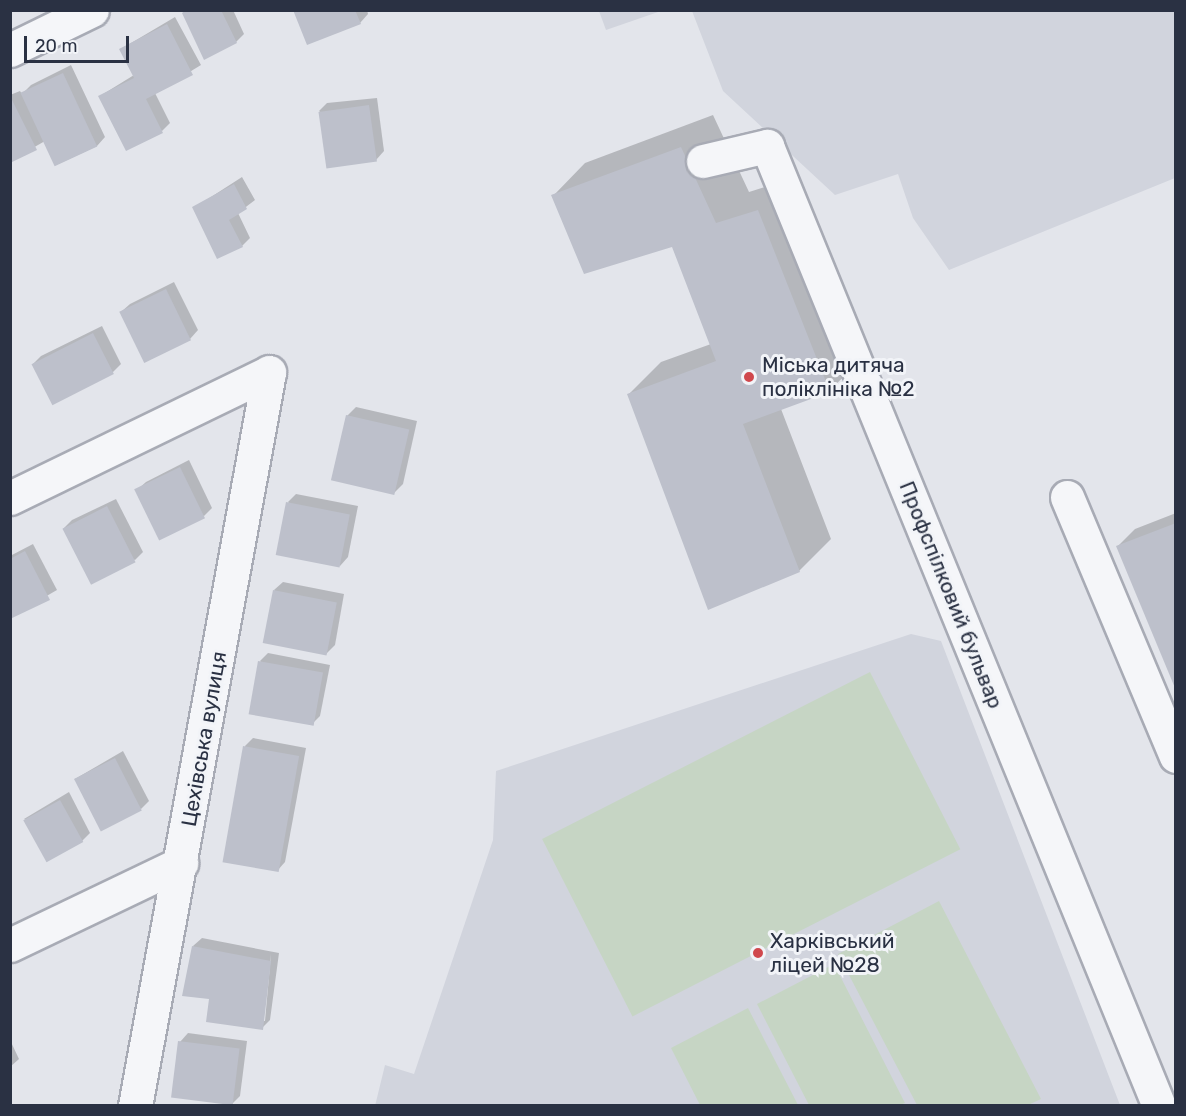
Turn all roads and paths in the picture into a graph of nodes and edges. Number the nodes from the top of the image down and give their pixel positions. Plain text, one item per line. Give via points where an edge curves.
1 (92, 10) edge
2 (10, 50) edge
3 (703, 161) dead end
4 (1067, 497) dead end
5 (10, 498) edge
6 (1176, 756) edge
7 (181, 863) junction
8 (10, 945) edge
9 (135, 1106) edge
10 (1159, 1106) edge

1 - 2 street
3 - 10 street, Профспілковий бульвар via 767,146
4 - 6 street
5 - 7 street, Цехівська вулиця via 269,372
7 - 8 street
7 - 9 street, Цехівська вулиця

